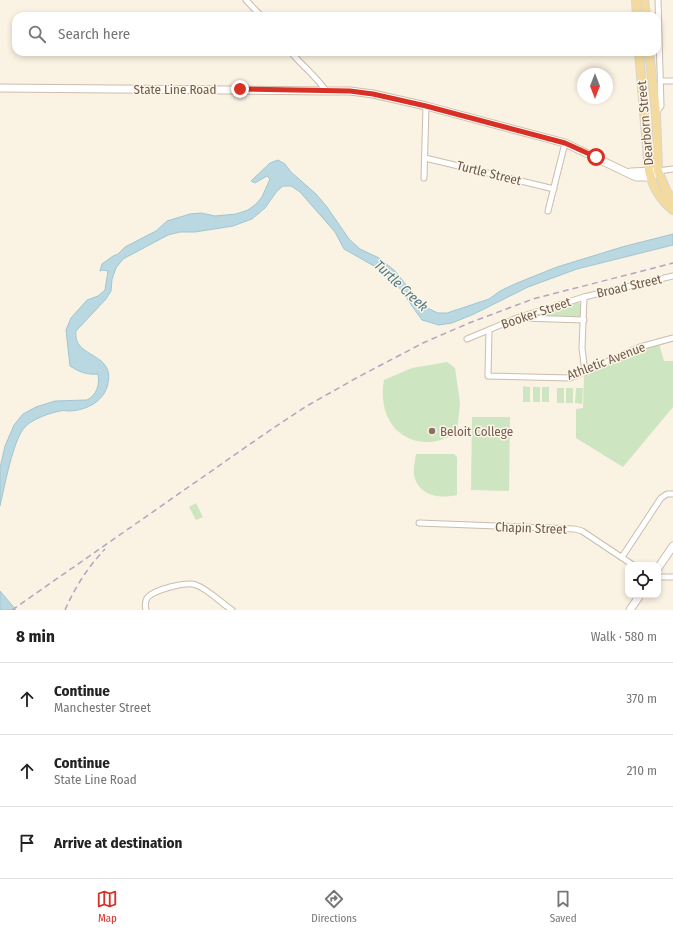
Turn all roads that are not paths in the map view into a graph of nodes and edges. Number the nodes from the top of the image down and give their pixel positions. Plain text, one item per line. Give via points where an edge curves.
1 (246, 0) edge
2 (636, 0) edge
3 (644, 0) edge
4 (658, 0) edge
5 (257, 12) edge
6 (637, 12) edge
7 (646, 12) edge
8 (658, 12) edge
9 (294, 56) edge
10 (639, 56) edge
11 (649, 56) edge
12 (660, 56) edge
13 (661, 81) junction
14 (673, 81) edge
15 (0, 88) edge
16 (326, 91) junction
17 (426, 106) junction
18 (656, 113) junction
19 (565, 143) junction
20 (425, 158) junction
21 (673, 169) edge
22 (658, 171) junction
23 (650, 174) junction
24 (424, 178) dead end
25 (554, 189) junction
26 (673, 200) edge
27 (673, 210) edge
28 (548, 211) dead end
29 (673, 276) edge
30 (584, 297) junction
31 (516, 318) junction
32 (584, 320) junction
33 (488, 330) junction
34 (673, 338) edge
35 (467, 339) dead end
36 (585, 372) junction
37 (673, 494) edge
38 (419, 523) dead end
39 (673, 546) edge
40 (622, 557) junction
41 (629, 562) edge
42 (661, 564) edge
43 (661, 577) edge
44 (673, 577) edge
45 (638, 598) edge
46 (146, 610) edge
47 (232, 610) edge
48 (630, 610) edge

1 - 5 street
2 - 6 main road
3 - 7 main road
4 - 8 street
9 - 16 street
10 - 23 main road, Dearborn Street
11 - 18 main road, Dearborn Street
12 - 13 street
13 - 14 street
13 - 18 street via 661,106
15 - 16 street, State Line Road
16 - 17 street, State Line Road via 373,94
17 - 19 street, State Line Road
17 - 20 street
18 - 22 main road, Dearborn Street
19 - 23 street, State Line Road via 626,172
19 - 25 street
20 - 24 street
20 - 25 street, Turtle Street
21 - 22 street
22 - 23 street
22 - 26 main road, Dearborn Street
23 - 27 main road, Dearborn Street via 659,196
25 - 28 street
29 - 30 street, Broad Street
30 - 31 street, Booker Street
30 - 32 street
31 - 32 street
31 - 33 street, Booker Street
32 - 36 street via 582,348
33 - 35 street
33 - 36 street, Athletic Avenue via 488,376 563,379
34 - 36 street, Athletic Avenue via 640,347
37 - 40 street via 661,498
38 - 40 street, Chapin Street via 575,529
39 - 42 street
40 - 41 street, Chapin Street
43 - 44 street
45 - 48 street
46 - 47 street via 146,599 151,594 181,584 196,584

